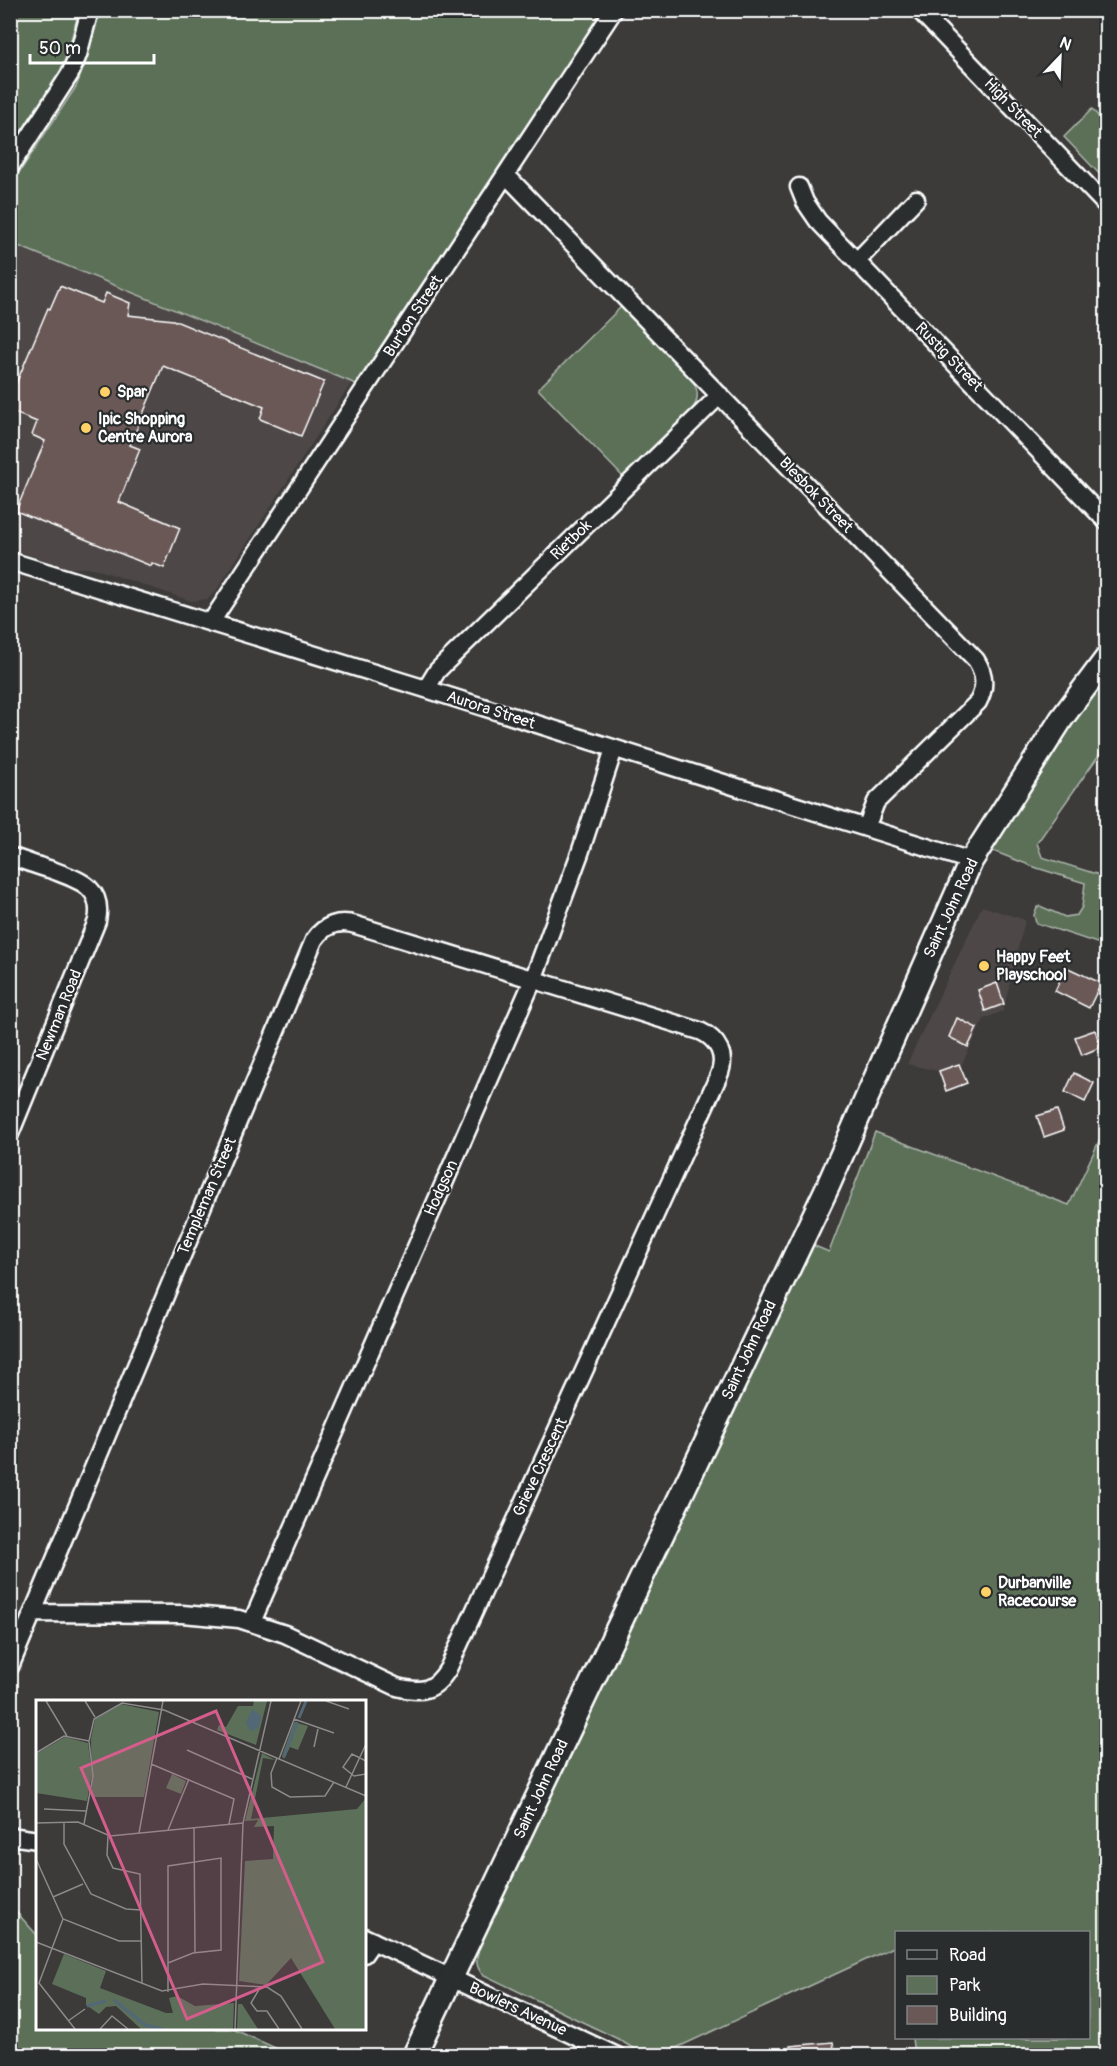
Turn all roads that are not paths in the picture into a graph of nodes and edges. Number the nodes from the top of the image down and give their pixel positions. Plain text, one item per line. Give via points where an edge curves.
1 (90, 10) edge
2 (614, 10) edge
3 (919, 10) edge
4 (10, 166) edge
5 (506, 175) junction
6 (799, 187) dead end
7 (916, 200) dead end
8 (1107, 205) edge
9 (857, 261) junction
10 (720, 395) junction
11 (1107, 521) edge
12 (10, 561) edge
13 (211, 622) junction
14 (1107, 659) edge
15 (426, 689) junction
16 (614, 749) junction
17 (866, 828) junction
18 (10, 856) edge
19 (971, 861) junction
20 (533, 980) junction
21 (10, 1134) edge
22 (33, 1613) junction
23 (252, 1622) junction
24 (10, 1667) edge
25 (10, 1836) edge
26 (36, 1840) edge
27 (367, 1944) edge
28 (451, 1977) junction
29 (414, 2055) edge
30 (616, 2055) edge

1 - 4 street via 70,74
2 - 5 street, Burton Street
3 - 8 street, High Street
5 - 10 street, Blesbok Street
5 - 13 street, Burton Street
6 - 9 street, Rustig Street via 818,221
7 - 9 street
9 - 11 street, Rustig Street
10 - 15 street, Rietbok via 437,671
10 - 17 street, Blesbok Street via 976,660 983,673 984,688 978,702 876,802
12 - 13 street, Aurora Street
13 - 15 street, Aurora Street
14 - 19 main road, Saint John Road via 1062,718
15 - 16 street, Aurora Street
16 - 17 street, Aurora Street
16 - 20 street, Hodgson
17 - 19 street, Aurora Street
18 - 21 street, Newman Road via 83,882 98,907 97,921
19 - 28 main road, Saint John Road via 828,1186
20 - 22 street, Templeman Street via 350,923 335,924 318,935
20 - 23 street, Hodgson
20 - 23 street, Grieve Crescent via 708,1035 722,1055 719,1076 441,1681 421,1690 397,1687
22 - 23 street, Grieve Crescent via 182,1614
22 - 24 street, Templeman Street
25 - 26 street
27 - 28 street, Bowlers Avenue
28 - 29 main road, Saint John Road
28 - 30 street, Bowlers Avenue

